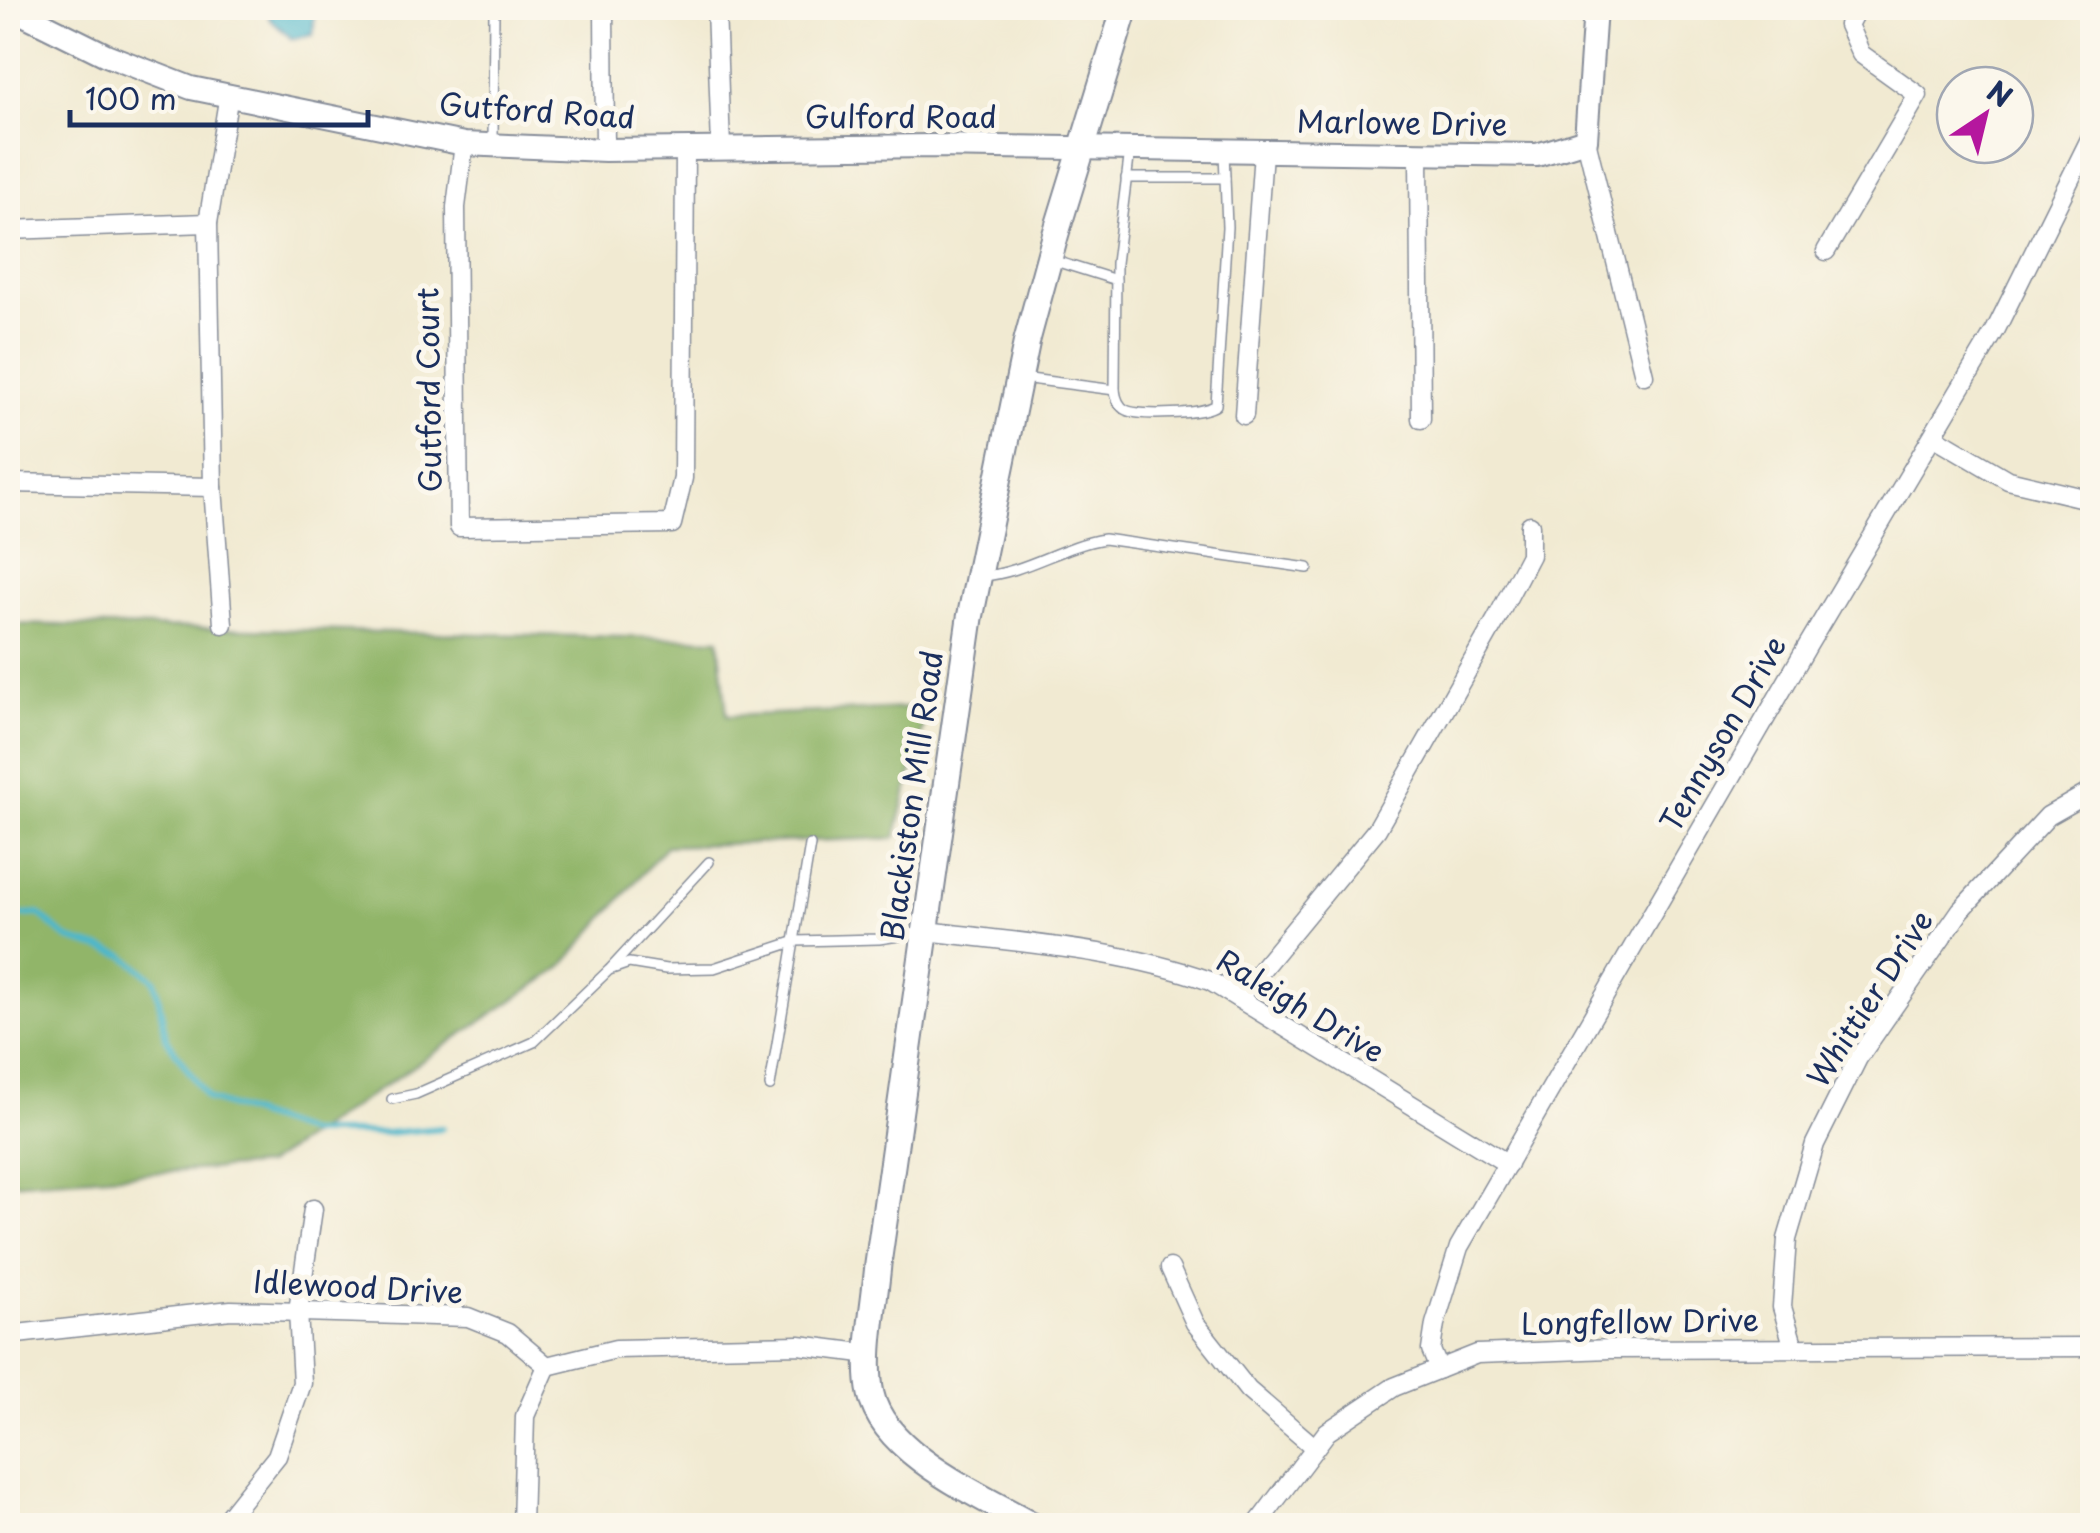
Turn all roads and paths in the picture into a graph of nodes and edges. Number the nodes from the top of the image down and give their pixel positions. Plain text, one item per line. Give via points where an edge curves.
1 (11, 8) edge
2 (494, 8) edge
3 (604, 8) edge
4 (716, 8) edge
5 (1125, 8) edge
6 (1595, 8) edge
7 (1856, 8) edge
8 (229, 94) junction
9 (2092, 135) edge
10 (1586, 140) junction
11 (464, 144) junction
12 (493, 145) junction
13 (685, 148) junction
14 (721, 148) junction
15 (606, 150) junction
16 (1082, 150) junction
17 (1130, 150) junction
18 (1224, 152) junction
19 (1263, 152) junction
20 (1418, 154) junction
21 (1126, 178) junction
22 (1225, 178) junction
23 (208, 222) junction
24 (8, 230) edge
25 (1826, 251) dead end
26 (1049, 260) junction
27 (1116, 280) junction
28 (1644, 376) dead end
29 (1020, 378) junction
30 (1115, 390) junction
31 (1244, 415) dead end
32 (1422, 419) dead end
33 (1932, 436) junction
34 (8, 483) edge
35 (213, 487) junction
36 (2092, 500) edge
37 (1530, 525) dead end
38 (1308, 568) dead end
39 (979, 576) junction
40 (223, 624) dead end
41 (2092, 791) edge
42 (810, 845) dead end
43 (709, 862) dead end
44 (927, 931) junction
45 (796, 940) junction
46 (609, 970) junction
47 (1238, 998) junction
48 (770, 1086) dead end
49 (392, 1099) dead end
50 (1508, 1164) junction
51 (314, 1209) dead end
52 (1170, 1268) dead end
53 (298, 1311) junction
54 (8, 1336) edge
55 (2092, 1347) edge
56 (1794, 1348) junction
57 (870, 1354) junction
58 (547, 1366) junction
59 (1440, 1369) junction
60 (1314, 1448) junction
61 (221, 1526) edge
62 (522, 1526) edge
63 (1034, 1526) edge
64 (1256, 1526) edge

1 - 8 street, Gutford Road via 106,55 190,88
2 - 12 lane
3 - 15 street
4 - 14 street
5 - 16 main road, Blackiston Mill Road
6 - 10 street
7 - 25 street via 1848,25 1861,54 1918,96
8 - 11 street, Gutford Road
8 - 23 street
9 - 33 street, Tennyson Drive via 1996,329
10 - 20 street, Marlowe Drive via 1537,155
10 - 28 street
11 - 12 street, Gutford Road
11 - 13 street, Gutford Court via 456,207 459,528 672,524 683,478
12 - 15 street, Gutford Road
13 - 14 street, Gutford Road
13 - 15 street, Gutford Road
14 - 16 street, Gulford Road
16 - 17 street, Marlowe Drive
16 - 26 main road, Blackiston Mill Road
17 - 18 street, Marlowe Drive
17 - 21 lane
18 - 19 street, Marlowe Drive
18 - 22 lane
19 - 20 street, Marlowe Drive
19 - 31 street
20 - 32 street
21 - 22 lane
21 - 27 lane
22 - 30 lane via 1216,405 1204,412 1131,412
23 - 24 street
23 - 35 street
26 - 27 lane
26 - 29 main road, Blackiston Mill Road
27 - 30 lane
29 - 30 lane
29 - 39 main road, Blackiston Mill Road
33 - 36 street via 2008,480
33 - 50 street, Tennyson Drive
34 - 35 street
35 - 40 street
37 - 47 street via 1530,556 1377,828
38 - 39 lane via 1104,539
39 - 44 main road, Blackiston Mill Road
41 - 56 street, Whittier Drive via 2048,816 1962,910 1858,1058 1815,1144 1787,1239 1782,1306
42 - 45 lane
43 - 46 lane
44 - 45 lane
44 - 47 street, Raleigh Drive via 1172,968
44 - 57 main road, Blackiston Mill Road
45 - 46 lane via 714,968 629,963
45 - 48 lane
46 - 49 lane via 534,1042
47 - 50 street, Raleigh Drive
50 - 59 street, Tennyson Drive via 1459,1248 1434,1324 1431,1350
51 - 53 street
52 - 60 street via 1195,1323 1238,1377
53 - 54 street, Idlewood Drive via 231,1310
53 - 58 street, Idlewood Drive via 468,1317 508,1332
53 - 61 street via 302,1383 277,1456
55 - 56 street, Longfellow Drive
56 - 59 street, Longfellow Drive via 1477,1354
57 - 58 street via 799,1345 616,1349
57 - 63 main road, Blackiston Mill Road via 870,1394 898,1441
58 - 62 street via 525,1416
59 - 60 street, Longfellow Drive via 1394,1388
60 - 64 street, Longfellow Drive

